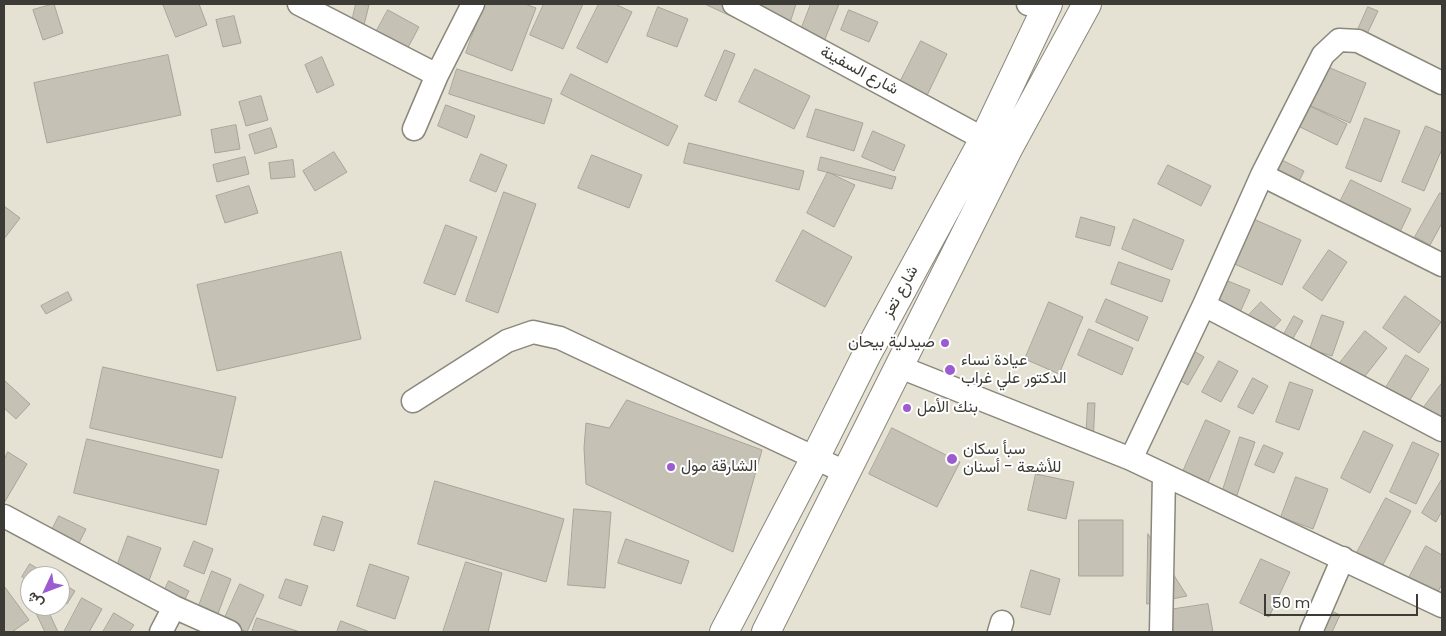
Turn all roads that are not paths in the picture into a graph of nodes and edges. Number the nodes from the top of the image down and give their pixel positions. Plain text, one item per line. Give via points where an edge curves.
1 (299, 4) edge
2 (473, 4) edge
3 (734, 4) edge
4 (1088, 4) edge
5 (1040, 5) edge
6 (437, 75) junction
7 (1442, 83) edge
8 (414, 129) dead end
9 (984, 139) junction
10 (1262, 175) junction
11 (1442, 265) edge
12 (1204, 305) junction
13 (900, 366) junction
14 (413, 401) dead end
15 (1442, 430) edge
16 (815, 458) junction
17 (1131, 459) junction
18 (845, 472) junction
19 (1164, 475) junction
20 (4, 516) edge
21 (1343, 558) junction
22 (1442, 606) edge
23 (174, 607) junction
24 (161, 632) edge
25 (230, 632) edge
26 (724, 632) edge
27 (766, 632) edge
28 (1160, 632) edge
29 (1311, 632) edge

1 - 6 street
2 - 6 street
3 - 9 street, شارع السفينة
4 - 13 highway, شارع تعز via 1010,147
5 - 9 highway, شارع تعز
6 - 8 street
7 - 10 street via 1358,41 1339,40 1323,55
9 - 16 highway, شارع تعز via 867,354
10 - 11 street
10 - 12 street
12 - 15 street
12 - 17 street
13 - 17 street
13 - 18 highway, شارع تعز
14 - 16 street via 507,341 533,332 560,338
16 - 18 street
16 - 26 highway, شارع تعز
17 - 19 street
18 - 27 highway, شارع تعز
19 - 21 street
19 - 28 street
20 - 23 street
21 - 22 street
21 - 29 street
23 - 24 street
23 - 25 street

